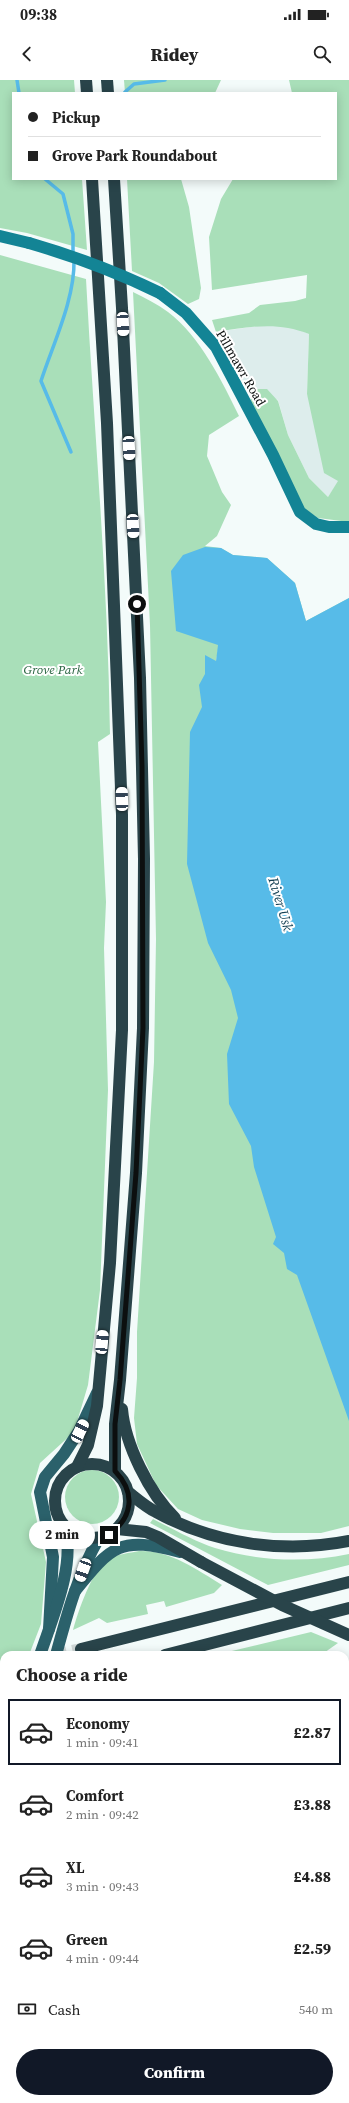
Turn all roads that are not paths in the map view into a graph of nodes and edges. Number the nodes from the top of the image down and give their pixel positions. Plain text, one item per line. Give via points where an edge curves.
1 (86, 80) edge
2 (107, 80) edge
3 (87, 92) edge
4 (108, 92) edge
5 (92, 180) edge
6 (114, 180) edge
7 (0, 236) edge
8 (349, 527) edge
9 (120, 1380) junction
10 (98, 1390) junction
11 (77, 1467) junction
12 (115, 1471) junction
13 (128, 1492) junction
14 (182, 1524) junction
15 (64, 1526) junction
16 (117, 1529) junction
17 (99, 1538) junction
18 (349, 1541) edge
19 (186, 1553) junction
20 (349, 1582) edge
21 (75, 1591) junction
22 (349, 1608) edge
23 (49, 1630) junction
24 (349, 1635) edge
25 (81, 1649) tunnel mouth
26 (41, 1651) edge
27 (57, 1651) edge
28 (181, 1651) edge

1 - 3 highway
2 - 4 highway
5 - 10 highway via 107,423 122,815 122,1030 110,1263
6 - 9 highway via 138,641 144,859 143,1036 136,1173
7 - 8 street, Pillmawr Road, bridge via 99,266 160,293 186,312 216,347 300,512 316,524
9 - 12 highway via 115,1424
9 - 14 highway via 123,1423 129,1443 160,1501
10 - 11 highway via 93,1427 88,1445
10 - 23 main road via 80,1431 45,1476 40,1492 53,1557
11 - 12 highway via 96,1464
11 - 15 highway via 68,1472 57,1489 56,1508
12 - 13 highway via 126,1484
13 - 14 highway via 155,1512
13 - 16 highway via 128,1512
14 - 18 highway via 209,1535 248,1544 279,1547
15 - 17 highway via 80,1536
15 - 23 main road via 68,1535 69,1553
16 - 17 highway
16 - 19 highway via 146,1532
17 - 21 main road via 86,1560
19 - 21 main road via 152,1545 132,1545 115,1549 101,1559
19 - 24 highway, bridge via 282,1606
20 - 25 highway
21 - 27 main road
22 - 28 highway
23 - 26 main road

